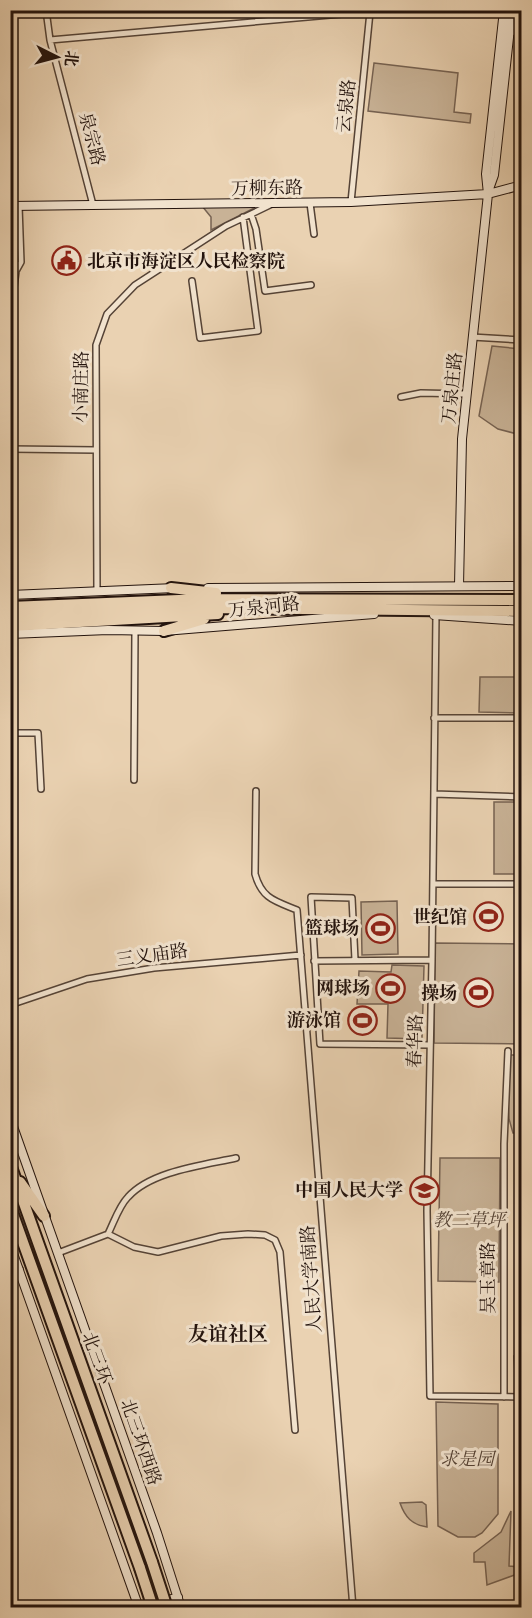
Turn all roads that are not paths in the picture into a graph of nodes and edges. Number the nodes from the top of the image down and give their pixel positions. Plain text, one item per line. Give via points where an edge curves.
1 (46, 10) edge
2 (507, 11) edge
3 (370, 12) junction
4 (510, 32) junction
5 (522, 33) edge
6 (50, 40) junction
7 (522, 185) edge
8 (488, 194) junction
9 (351, 202) junction
10 (273, 203) junction
11 (310, 203) junction
12 (93, 205) junction
13 (14, 206) edge
14 (251, 214) junction
15 (243, 218) junction
16 (314, 234) dead end
17 (13, 271) edge
18 (192, 281) dead end
19 (311, 285) dead end
20 (10, 319) edge
21 (472, 337) junction
22 (522, 340) edge
23 (466, 394) junction
24 (401, 397) dead end
25 (10, 449) edge
26 (96, 450) junction
27 (459, 586) junction
28 (522, 586) edge
29 (171, 588) junction
30 (97, 591) junction
31 (10, 595) edge
32 (522, 600) edge
33 (270, 604) junction
34 (10, 607) edge
35 (522, 611) edge
36 (219, 614) junction
37 (436, 615) junction
38 (10, 617) edge
39 (522, 621) edge
40 (10, 626) edge
41 (135, 631) junction
42 (164, 632) junction
43 (10, 634) edge
44 (434, 718) junction
45 (522, 718) edge
46 (10, 733) edge
47 (134, 780) dead end
48 (41, 789) dead end
49 (256, 790) dead end
50 (434, 794) junction
51 (522, 797) edge
52 (433, 884) junction
53 (522, 884) edge
54 (301, 955) junction
55 (355, 960) junction
56 (432, 960) junction
57 (314, 961) junction
58 (10, 1005) edge
59 (430, 1045) junction
60 (508, 1051) dead end
61 (10, 1118) edge
62 (236, 1158) dead end
63 (12, 1168) edge
64 (10, 1206) edge
65 (44, 1216) junction
66 (108, 1234) junction
67 (10, 1245) edge
68 (58, 1253) junction
69 (20, 1269) junction
70 (10, 1272) edge
71 (504, 1397) junction
72 (522, 1397) edge
73 (295, 1430) dead end
74 (178, 1597) junction
75 (522, 1606) edge
76 (141, 1608) edge
77 (153, 1608) edge
78 (166, 1608) edge
79 (181, 1608) edge
80 (353, 1608) edge
81 (516, 1608) edge

1 - 6 street, 泉宗路
2 - 3 street
2 - 4 street, 万泉庄路
2 - 8 street, 万泉庄路 via 486,174
3 - 6 street
3 - 9 street, 云泉路
4 - 5 street
4 - 8 street, 万泉庄路 via 494,175
6 - 12 street, 泉宗路
7 - 8 street, 万柳东路
8 - 9 street, 万柳东路
8 - 21 street, 万泉庄路
9 - 11 street, 万柳东路
10 - 11 street, 万柳东路
10 - 12 street, 万柳东路
10 - 14 street, 小南庄路
11 - 16 street
12 - 13 street, 万柳东路
13 - 17 street via 21,262
14 - 15 street, 小南庄路
14 - 19 street via 265,291
15 - 18 street via 258,331 200,338
15 - 26 street, 小南庄路 via 135,285 107,314 96,345
17 - 20 street
21 - 22 street
21 - 23 street, 万泉庄路
23 - 24 street via 421,393
23 - 27 street, 万泉庄路
25 - 26 street
26 - 30 street, 小南庄路
27 - 28 street, 万泉河路
27 - 29 street, 万泉河路
29 - 30 street, 万泉河路
29 - 33 highway
30 - 31 street, 万泉河路
32 - 33 highway, 万泉河路
33 - 34 highway, 万泉河路 via 203,599
33 - 35 highway, 万泉河路
33 - 36 highway
33 - 38 highway, 万泉河路
36 - 40 highway
36 - 42 highway
37 - 39 street, 万泉河路
37 - 42 street, 万泉河路 via 371,614
37 - 44 street, 春华路
41 - 42 street, 万泉河路
41 - 43 street, 万泉河路
41 - 47 street
44 - 45 street
44 - 50 street, 春华路
46 - 48 street via 38,732
49 - 54 street, 人民大学南路 via 255,874 259,886 272,900 297,910
50 - 51 street
50 - 52 street, 春华路
52 - 53 street
52 - 56 street, 春华路
54 - 58 street, 三义庙路 via 154,968 87,979
54 - 80 street, 人民大学南路
55 - 56 street
55 - 57 street
55 - 57 street via 352,898 311,897
56 - 59 street, 春华路
57 - 59 street via 320,1044
59 - 71 street, 春华路 via 427,1211 430,1396
60 - 71 street, 吴玉章路
61 - 65 street, 北三环西路
62 - 66 street via 183,1169 138,1188 127,1198
63 - 65 highway
63 - 78 highway, 北三环, bridge
64 - 77 highway, 北三环, bridge
65 - 68 street, 北三环西路
66 - 68 street
66 - 73 street via 134,1247 158,1252 248,1233 274,1240 280,1252
67 - 69 street
68 - 74 street, 北三环西路
69 - 70 street
69 - 76 street
71 - 72 street
74 - 76 street
74 - 79 street, 北三环西路
75 - 81 main road

